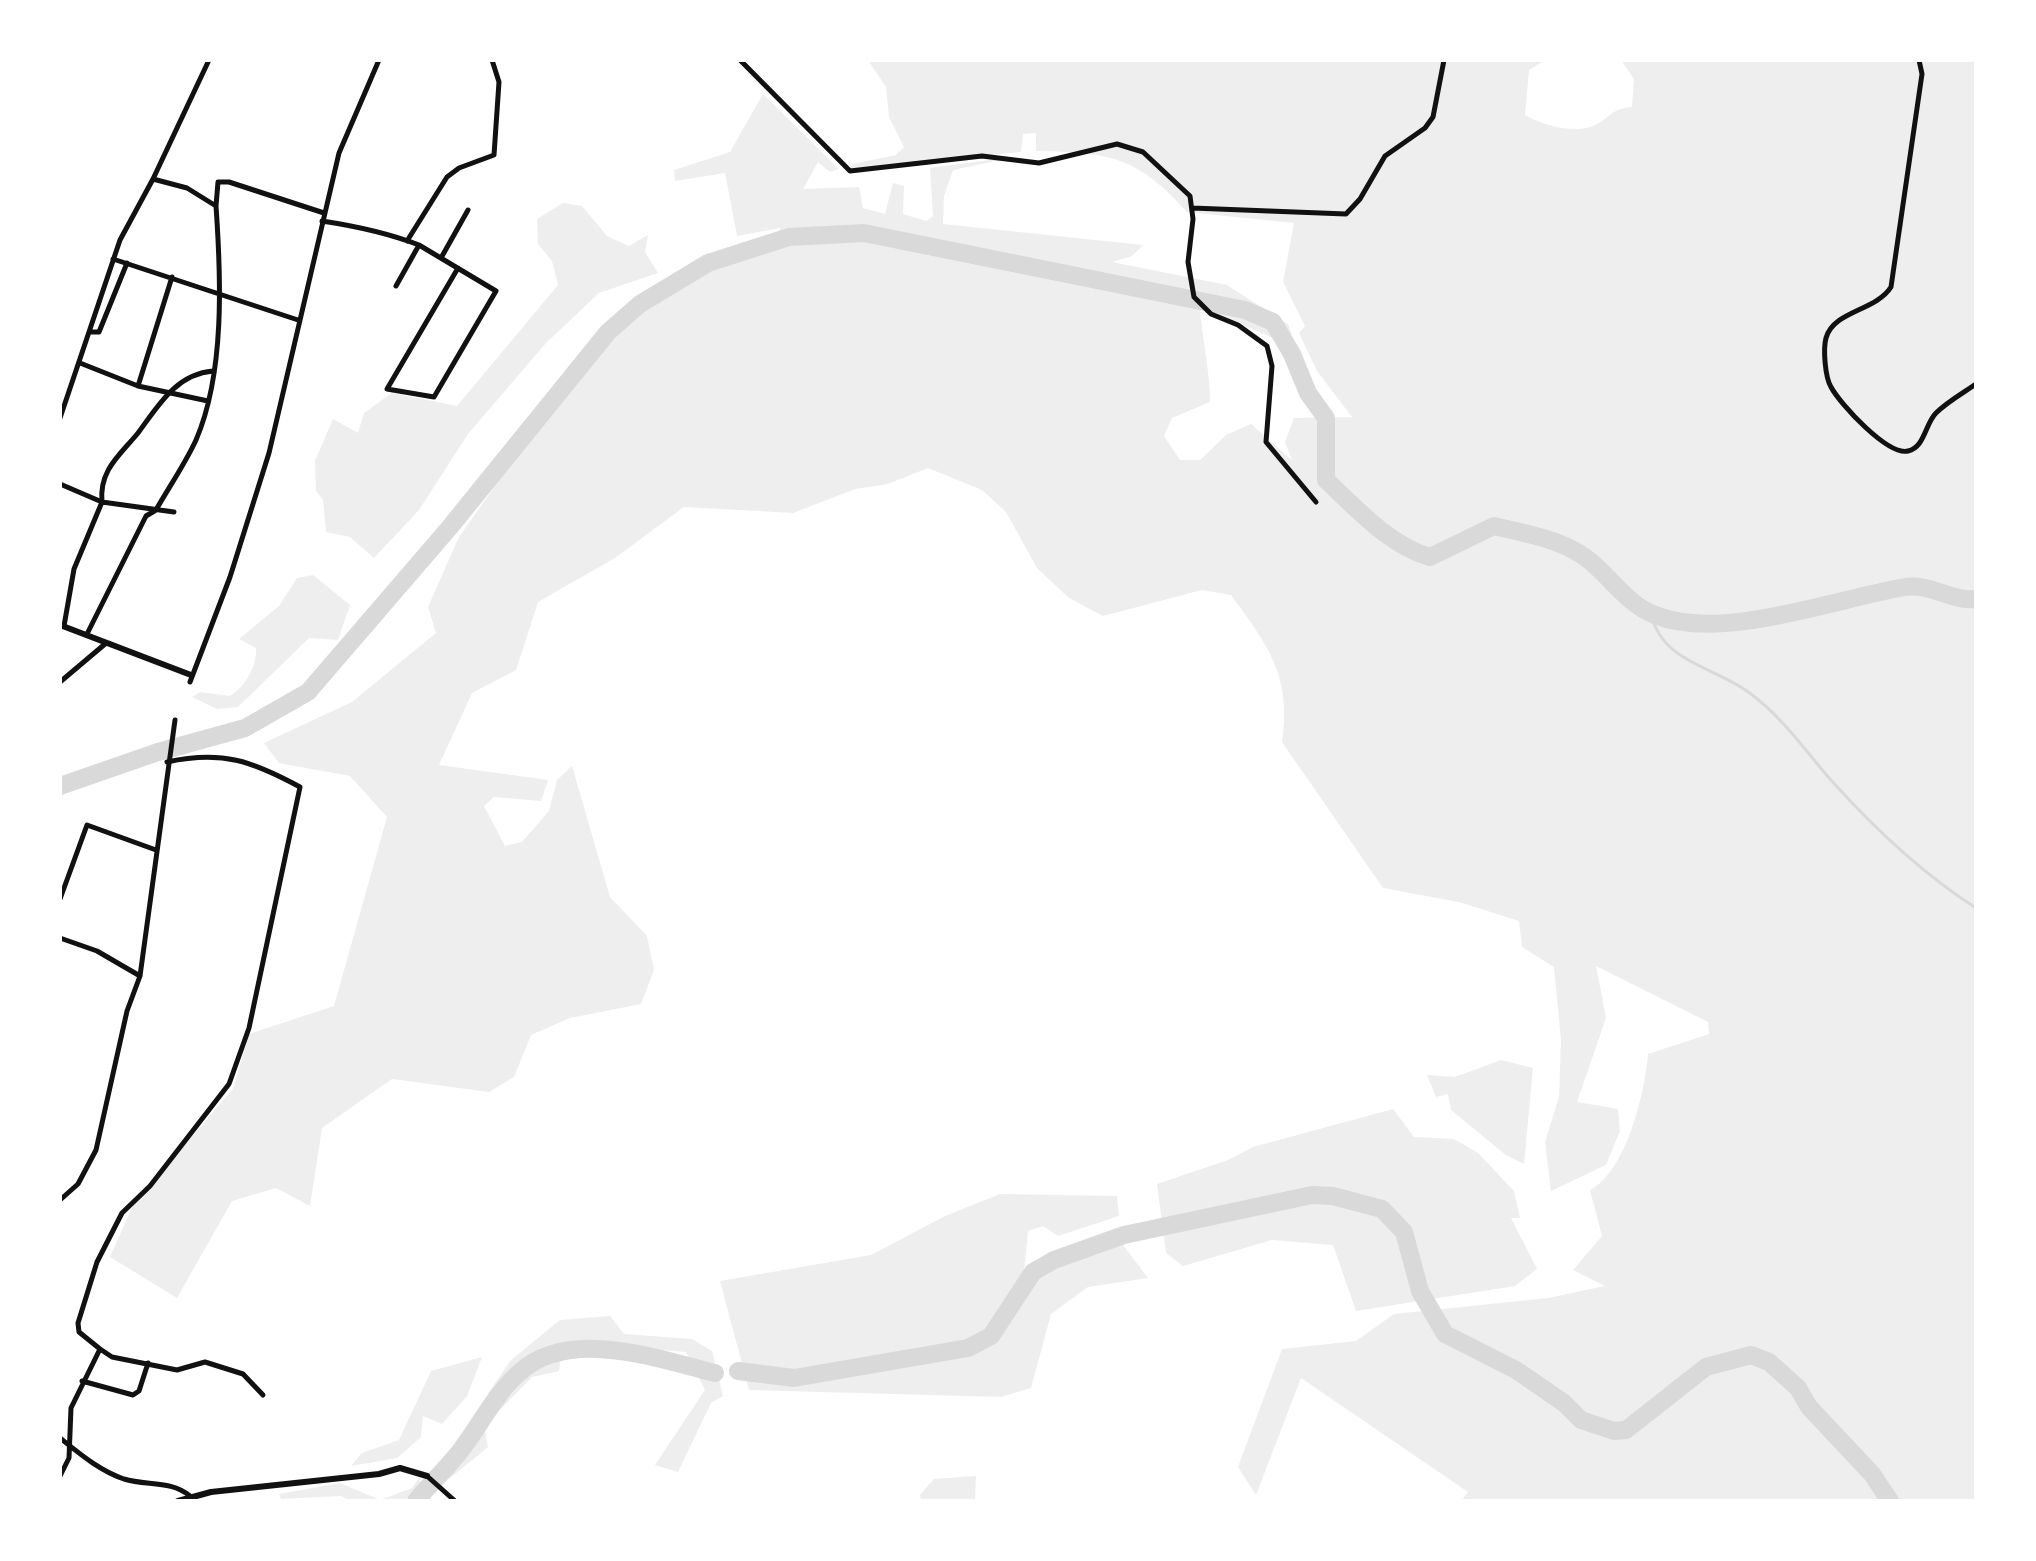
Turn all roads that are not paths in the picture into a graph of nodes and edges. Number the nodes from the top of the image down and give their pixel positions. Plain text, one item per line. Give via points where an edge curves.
1 (209, 60) edge
2 (379, 60) edge
3 (492, 60) edge
4 (740, 60) edge
5 (1444, 60) edge
6 (1919, 60) edge
7 (153, 179) junction
8 (216, 206) junction
9 (1192, 208) junction
10 (468, 210) dead end
11 (324, 213) junction
12 (322, 221) junction
13 (407, 241) junction
14 (419, 245) junction
15 (441, 258) junction
16 (113, 259) junction
17 (127, 263) junction
18 (458, 268) junction
19 (172, 277) junction
20 (396, 286) dead end
21 (220, 292) junction
22 (298, 320) junction
23 (89, 332) junction
24 (80, 363) junction
25 (213, 371) junction
26 (1976, 384) edge
27 (138, 386) junction
28 (169, 392) junction
29 (208, 401) junction
30 (60, 418) edge
31 (60, 484) edge
32 (102, 502) junction
33 (1316, 502) dead end
34 (156, 510) junction
35 (174, 512) dead end
36 (62, 626) edge
37 (87, 634) junction
38 (105, 644) junction
39 (191, 678) joint
40 (60, 682) edge
41 (175, 720) dead end
42 (167, 760) junction
43 (156, 850) junction
44 (60, 899) edge
45 (60, 938) edge
46 (140, 976) junction
47 (60, 1200) edge
48 (100, 1349) junction
49 (148, 1363) junction
50 (82, 1381) junction
51 (263, 1395) dead end
52 (60, 1438) edge
53 (69, 1445) junction
54 (60, 1476) edge
55 (427, 1476) joint
56 (190, 1496) junction
57 (178, 1501) edge
58 (455, 1501) edge

1 - 7 street
2 - 11 street via 339,153
3 - 13 street via 499,82 494,155 447,177
4 - 9 street via 850,171 982,156 1039,163 1117,144 1143,152 1163,169 1190,196
5 - 9 street via 1433,117 1385,156 1346,214
6 - 26 street via 1922,74 1891,287 1872,305 1833,323 1826,339 1828,383 1875,436 1891,449 1906,452 1916,447 1936,413
7 - 8 street via 187,188
7 - 16 street
8 - 11 street via 218,182 229,182
8 - 21 street
9 - 33 street via 1188,262 1194,297 1211,314 1267,346 1272,366 1266,442
10 - 15 street
11 - 12 street
12 - 13 street
12 - 22 street
13 - 14 street
14 - 15 street
14 - 20 street
15 - 18 street
16 - 17 street
16 - 23 street
17 - 19 street
17 - 23 street via 99,332
18 - 18 street via 496,291 434,397 387,389
19 - 21 street
19 - 27 street
21 - 22 street
21 - 25 street
22 - 39 street via 269,453
23 - 24 street
24 - 27 street
24 - 30 street
25 - 28 street via 201,372
25 - 29 street
27 - 28 street
28 - 29 street
28 - 32 street via 104,474
29 - 34 street via 196,439
31 - 32 street
32 - 34 street
32 - 36 street via 74,569
34 - 35 street
34 - 37 street via 146,516
36 - 37 street
37 - 38 street
38 - 39 street
38 - 40 street
41 - 42 street
42 - 43 street
42 - 48 street via 194,756 253,761 300,787 249,1028 229,1084 150,1186 122,1213 97,1262 78,1323 79,1332
43 - 44 street via 87,825
43 - 46 street
45 - 46 street via 97,951
46 - 47 street via 127,1011 96,1150 78,1184
48 - 49 street via 112,1357
48 - 50 street
49 - 50 street via 133,1395
49 - 51 street via 177,1370 205,1362 243,1374
50 - 53 street via 68,1426
52 - 53 street
53 - 54 street
53 - 56 street via 124,1479 180,1488
55 - 56 street via 400,1468
55 - 58 street
56 - 57 street

